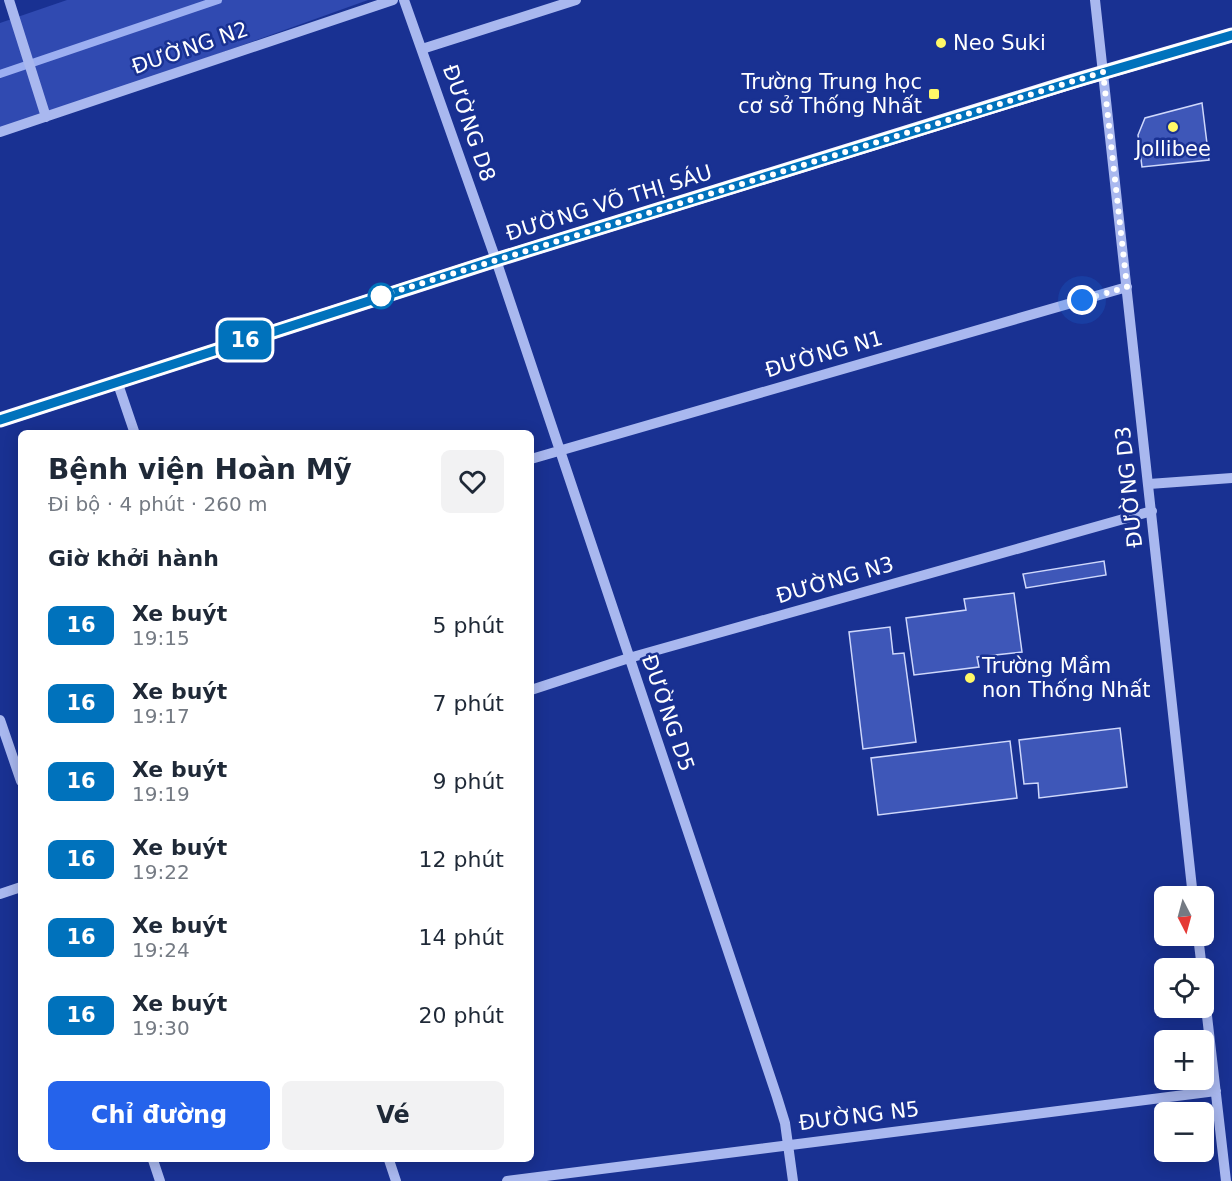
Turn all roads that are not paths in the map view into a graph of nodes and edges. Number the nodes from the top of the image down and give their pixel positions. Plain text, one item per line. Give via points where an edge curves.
1 (9, 0) edge
2 (393, 0) edge
3 (404, 0) edge
4 (576, 0) edge
5 (1095, 0) edge
6 (1232, 35) edge
7 (422, 49) junction
8 (1103, 72) junction
9 (46, 117) junction
10 (0, 132) edge
11 (496, 260) junction
12 (1127, 287) junction
13 (117, 381) junction
14 (0, 420) edge
15 (134, 430) edge
16 (560, 451) junction
17 (534, 458) edge
18 (1232, 478) edge
19 (1149, 484) junction
20 (1152, 511) junction
21 (629, 658) junction
22 (534, 689) edge
23 (0, 720) edge
24 (18, 772) edge
25 (1192, 886) edge
26 (18, 888) edge
27 (0, 894) edge
28 (1207, 1018) edge
29 (1216, 1091) junction
30 (788, 1145) junction
31 (154, 1162) edge
32 (390, 1162) edge
33 (160, 1181) edge
34 (396, 1181) edge
35 (507, 1181) edge
36 (794, 1181) edge
37 (1226, 1181) edge

1 - 9 street
2 - 9 street, ĐƯỜNG N2
3 - 7 street, ĐƯỜNG D8
4 - 7 street
5 - 8 street, ĐƯỜNG D3
6 - 8 main road, ĐƯỜNG VÕ THỊ SÁU
7 - 11 street, ĐƯỜNG D8
8 - 11 main road, ĐƯỜNG VÕ THỊ SÁU
8 - 12 street, ĐƯỜNG D3
9 - 10 street, ĐƯỜNG N2
11 - 13 main road, ĐƯỜNG VÕ THỊ SÁU
11 - 16 street, ĐƯỜNG D5
12 - 16 street, ĐƯỜNG N1
12 - 19 street, ĐƯỜNG D3
13 - 14 main road, ĐƯỜNG VÕ THỊ SÁU
13 - 15 street
16 - 17 street, ĐƯỜNG N1
16 - 21 street, ĐƯỜNG D5
18 - 19 street
19 - 20 street, ĐƯỜNG D3
20 - 21 street, ĐƯỜNG N3
20 - 25 street, ĐƯỜNG D3
21 - 22 street, ĐƯỜNG N3
21 - 30 street, ĐƯỜNG D5 via 777,1097
23 - 24 street
26 - 27 street
28 - 29 street
29 - 30 street, ĐƯỜNG N5
29 - 37 street
30 - 35 street, ĐƯỜNG N5
30 - 36 street, ĐƯỜNG D5
31 - 33 street
32 - 34 street

